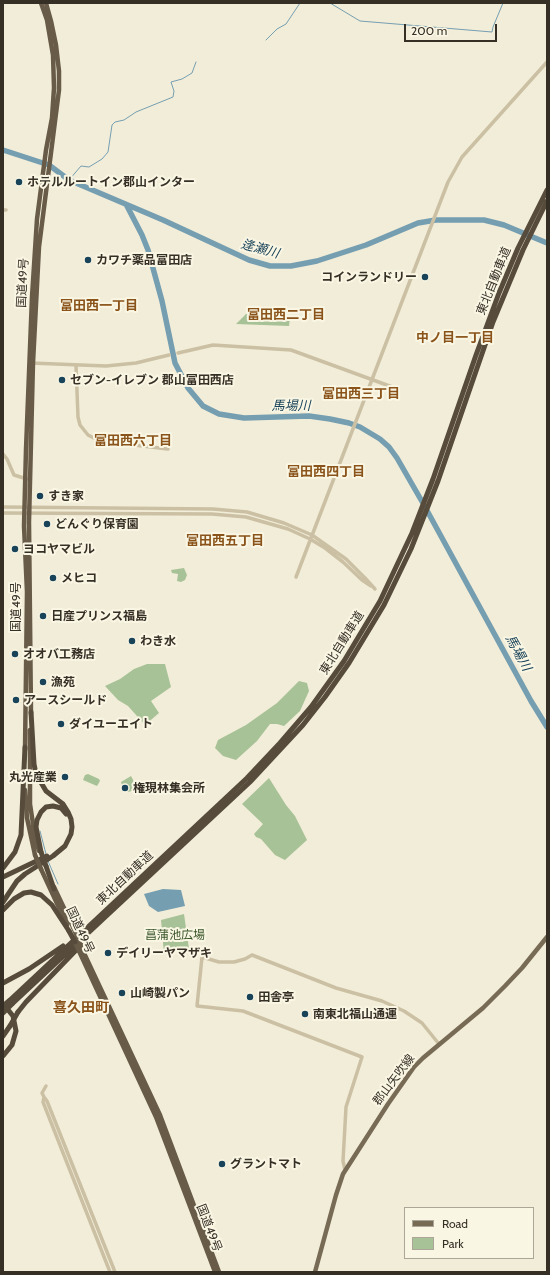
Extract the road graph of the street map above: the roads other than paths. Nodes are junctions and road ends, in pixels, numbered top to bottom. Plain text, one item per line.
1 (41, 3) edge
2 (46, 3) edge
3 (547, 62) edge
4 (48, 151) junction
5 (547, 190) edge
6 (547, 202) edge
7 (532, 226) junction
8 (520, 249) junction
9 (178, 353) dead end
10 (169, 356) dead end
11 (31, 363) junction
12 (76, 366) junction
13 (371, 379) junction
14 (395, 388) dead end
15 (168, 449) dead end
16 (3, 454) edge
17 (28, 479) junction
18 (28, 506) junction
19 (3, 507) edge
20 (27, 512) junction
21 (3, 513) edge
22 (311, 537) junction
23 (296, 577) dead end
24 (386, 594) junction
25 (382, 603) junction
26 (31, 712) junction
27 (26, 747) junction
28 (39, 853) junction
29 (44, 867) junction
30 (3, 868) edge
31 (3, 877) edge
32 (54, 888) joint
33 (3, 902) edge
34 (116, 908) junction
35 (3, 910) edge
36 (70, 930) junction
37 (80, 933) junction
38 (547, 937) edge
39 (75, 942) joint
40 (81, 951) junction
41 (3, 983) edge
42 (10, 1002) junction
43 (3, 1005) edge
44 (3, 1013) edge
45 (3, 1036) edge
46 (439, 1044) junction
47 (3, 1056) edge
48 (46, 1086) dead end
49 (44, 1097) junction
50 (345, 1170) junction
51 (110, 1272) edge
52 (115, 1272) edge
53 (215, 1272) edge
54 (219, 1272) edge
55 (315, 1272) edge

1 - 4 highway, 国道49号
2 - 4 highway, 国道49号
3 - 13 street
4 - 11 highway, 国道49号
4 - 11 highway, 国道49号
5 - 7 highway, 東北自動車道
6 - 7 highway, 東北自動車道
7 - 8 highway, 東北自動車道
8 - 24 highway, 東北自動車道
8 - 24 highway, 東北自動車道
9 - 13 street
10 - 12 street
11 - 12 street
11 - 17 highway, 国道49号
12 - 15 street
13 - 14 street
13 - 22 street
16 - 17 street
17 - 18 highway, 国道49号
18 - 19 street
18 - 20 highway, 国道49号
18 - 22 street
20 - 21 street
20 - 22 street
20 - 26 highway, 国道49号
20 - 27 highway, 国道49号
22 - 22 street
22 - 23 street
24 - 25 highway, 東北自動車道
25 - 34 highway, 東北自動車道
25 - 37 highway, 東北自動車道
26 - 28 highway, 国道49号
26 - 33 highway
27 - 28 highway, 国道49号
27 - 30 highway
28 - 29 highway, bridge
28 - 31 highway
29 - 32 highway
29 - 36 highway, 国道49号
32 - 36 highway, 国道49号
34 - 42 highway, 東北自動車道
34 - 45 highway, bridge
35 - 36 highway
36 - 39 highway, bridge
36 - 40 highway, 国道49号, bridge
37 - 41 highway
37 - 42 highway, 東北自動車道
38 - 46 main road, 郡山矢吹線
39 - 40 highway, 国道49号, bridge
40 - 53 highway, 国道49号
40 - 54 highway, 国道49号
42 - 43 highway, 東北自動車道, bridge
42 - 44 highway, 東北自動車道, bridge
43 - 47 highway
46 - 50 main road, 郡山矢吹線
46 - 50 street
48 - 49 street
49 - 51 street
49 - 52 street
50 - 55 main road, 郡山矢吹線

